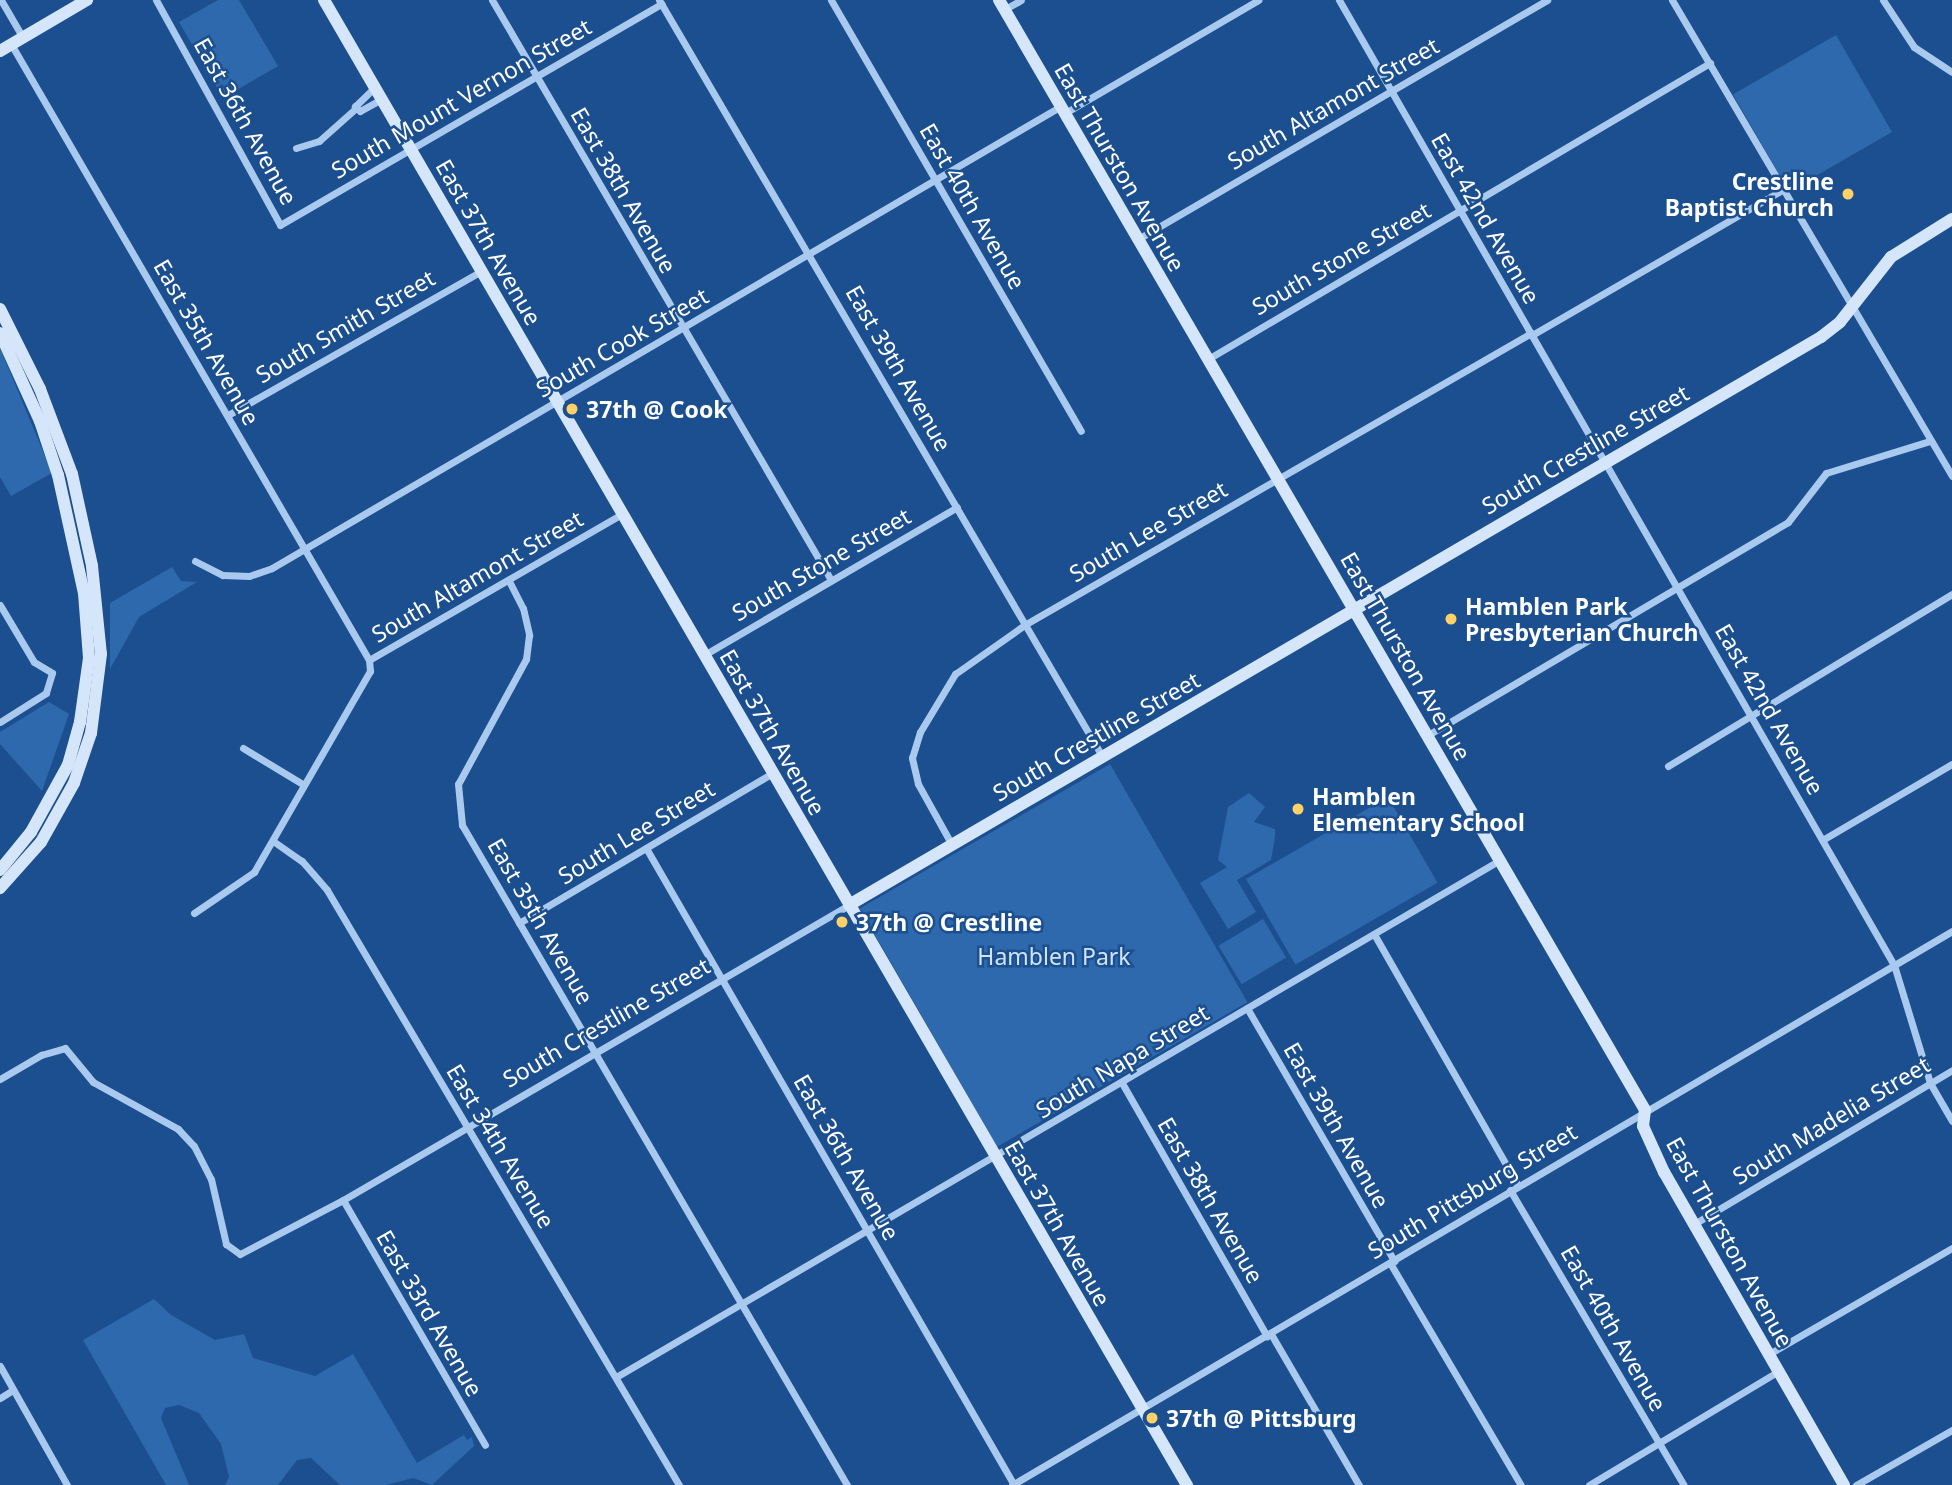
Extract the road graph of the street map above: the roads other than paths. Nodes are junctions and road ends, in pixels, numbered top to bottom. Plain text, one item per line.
1 (1, 0) edge
2 (87, 0) edge
3 (156, 0) edge
4 (324, 0) edge
5 (492, 0) edge
6 (831, 0) edge
7 (1021, 0) edge
8 (1258, 0) edge
9 (1339, 0) edge
10 (1547, 0) edge
11 (1672, 0) edge
12 (1883, 0) edge
13 (660, 2) edge
14 (1002, 5) edge
15 (11, 44) edge
16 (1710, 63) junction
17 (1952, 72) edge
18 (536, 76) junction
19 (375, 87) junction
20 (1391, 91) junction
21 (382, 99) junction
22 (356, 108) junction
23 (1063, 110) junction
24 (296, 148) dead end
25 (411, 149) junction
26 (936, 180) junction
27 (1784, 189) junction
28 (1460, 210) junction
29 (281, 225) joint
30 (1950, 225) edge
31 (1138, 239) junction
32 (810, 252) junction
33 (482, 271) junction
34 (1854, 306) junction
35 (0, 309) edge
36 (682, 329) junction
37 (0, 333) edge
38 (1532, 334) junction
39 (1208, 359) junction
40 (557, 402) junction
41 (228, 415) junction
42 (1081, 431) dead end
43 (1930, 441) junction
44 (1604, 462) junction
45 (1952, 476) edge
46 (1277, 478) junction
47 (957, 507) junction
48 (622, 514) junction
49 (303, 550) junction
50 (195, 561) dead end
51 (831, 580) junction
52 (509, 581) junction
53 (1676, 587) junction
54 (1952, 594) edge
55 (0, 605) edge
56 (1354, 609) junction
57 (1026, 624) junction
58 (704, 655) junction
59 (369, 660) junction
60 (1750, 713) junction
61 (0, 722) edge
62 (1428, 735) junction
63 (243, 748) dead end
64 (1102, 756) junction
65 (1952, 764) edge
66 (1668, 766) dead end
67 (772, 773) junction
68 (304, 785) junction
69 (1824, 839) junction
70 (273, 841) junction
71 (952, 845) junction
72 (646, 848) junction
73 (1501, 859) junction
74 (0, 870) edge
75 (0, 888) edge
76 (849, 905) junction
77 (194, 913) dead end
78 (519, 923) junction
79 (1952, 931) edge
80 (1374, 934) junction
81 (1894, 965) junction
82 (722, 979) junction
83 (1247, 1008) junction
84 (596, 1053) junction
85 (1952, 1070) edge
86 (0, 1079) edge
87 (1122, 1083) junction
88 (1930, 1083) junction
89 (1645, 1110) junction
90 (1952, 1121) edge
91 (467, 1127) junction
92 (995, 1158) junction
93 (1518, 1185) junction
94 (1510, 1190) junction
95 (343, 1200) junction
96 (1694, 1224) junction
97 (867, 1231) junction
98 (1952, 1248) edge
99 (1392, 1262) junction
100 (742, 1303) junction
101 (1269, 1335) junction
102 (1769, 1354) junction
103 (0, 1366) edge
104 (1779, 1371) junction
105 (616, 1377) junction
106 (13, 1390) junction
107 (0, 1398) edge
108 (1143, 1409) junction
109 (1951, 1431) edge
110 (1659, 1443) junction
111 (485, 1445) dead end
112 (67, 1485) edge
113 (679, 1485) edge
114 (847, 1485) edge
115 (1013, 1485) edge
116 (1187, 1485) edge
117 (1359, 1485) edge
118 (1521, 1485) edge
119 (1589, 1485) edge
120 (1684, 1485) edge
121 (1844, 1485) edge
122 (1856, 1485) edge

1 - 15 street, East 35th Avenue
2 - 15 street
3 - 29 street, East 36th Avenue
4 - 19 street, East 37th Avenue
5 - 18 street, East 38th Avenue
6 - 26 street, East 40th Avenue
7 - 14 street
8 - 23 street, South Cook Street
9 - 20 street, East 42nd Avenue
10 - 20 street, South Altamont Street
11 - 16 street
12 - 17 street
13 - 18 street, South Mount Vernon Street
13 - 32 street, East 39th Avenue
14 - 23 street, East Thurston Avenue
15 - 41 street, East 35th Avenue
16 - 27 street
16 - 28 street, South Stone Street
18 - 25 street, South Mount Vernon Street
18 - 36 street, East 38th Avenue
19 - 21 street, East 37th Avenue
19 - 22 street
20 - 28 street, East 42nd Avenue
20 - 31 street, South Altamont Street
21 - 22 street
21 - 25 street, East 37th Avenue
22 - 24 street
23 - 26 street, South Cook Street
23 - 31 street, East Thurston Avenue
25 - 29 street, South Mount Vernon Street
25 - 33 street, East 37th Avenue
26 - 32 street, South Cook Street
26 - 42 street, East 40th Avenue
27 - 34 street
27 - 38 street, South Lee Street
28 - 38 street, East 42nd Avenue
28 - 39 street, South Stone Street
30 - 34 street, South Crestline Street
31 - 39 street, East Thurston Avenue
32 - 36 street, South Cook Street
32 - 47 street, East 39th Avenue
33 - 40 street, East 37th Avenue
33 - 41 street, South Smith Street
34 - 43 street
34 - 44 street, South Crestline Street
35 - 75 street
36 - 40 street, South Cook Street
36 - 51 street, East 38th Avenue
37 - 74 street
38 - 44 street, East 42nd Avenue
38 - 46 street, South Lee Street
39 - 46 street, East Thurston Avenue
40 - 48 street, East 37th Avenue
40 - 49 street, South Cook Street
41 - 49 street, East 35th Avenue
43 - 45 street
43 - 53 street
44 - 53 street, East 42nd Avenue
44 - 56 street, South Crestline Street
46 - 56 street, East Thurston Avenue
46 - 57 street, South Lee Street
47 - 51 street, South Stone Street
47 - 57 street, East 39th Avenue
48 - 52 street, South Altamont Street
48 - 58 street, East 37th Avenue
49 - 50 street, South Cook Street
49 - 59 street, East 35th Avenue
51 - 58 street, South Stone Street
52 - 59 street, South Altamont Street
52 - 78 street, East 35th Avenue
53 - 60 street, East 42nd Avenue
53 - 62 street
54 - 60 street
55 - 61 street
56 - 62 street, East Thurston Avenue
56 - 64 street, South Crestline Street
57 - 64 street, East 39th Avenue
57 - 71 street, South Lee Street
58 - 67 street, East 37th Avenue
59 - 68 street, South Altamont Street
60 - 66 street
60 - 69 street, East 42nd Avenue
62 - 73 street, East Thurston Avenue
63 - 68 street
64 - 71 street, South Crestline Street
65 - 69 street
67 - 72 street, South Lee Street
67 - 76 street, East 37th Avenue
68 - 70 street, South Altamont Street
69 - 81 street, East 42nd Avenue
70 - 77 street, South Altamont Street
70 - 91 street, East 34th Avenue
71 - 76 street, South Crestline Street
72 - 78 street, South Lee Street
72 - 82 street, East 36th Avenue
73 - 80 street, South Napa Street
73 - 89 street, East Thurston Avenue
76 - 82 street, South Crestline Street
76 - 92 street, East 37th Avenue
78 - 84 street, East 35th Avenue
79 - 81 street, South Pittsburg Street
80 - 83 street, South Napa Street
80 - 93 street
81 - 88 street, East 42nd Avenue
81 - 89 street, South Pittsburg Street
82 - 84 street, South Crestline Street
82 - 97 street, East 36th Avenue
83 - 87 street, South Napa Street
83 - 99 street, East 39th Avenue
84 - 91 street, South Crestline Street
84 - 100 street, East 35th Avenue
85 - 88 street, South Madelia Street
86 - 95 street, South Crestline Street
87 - 92 street, South Napa Street
87 - 101 street, East 38th Avenue
88 - 90 street, East 42nd Avenue
88 - 96 street, South Madelia Street
89 - 93 street, South Pittsburg Street
89 - 96 street, East Thurston Avenue
91 - 95 street, South Crestline Street
91 - 105 street, East 34th Avenue
92 - 97 street, South Napa Street
92 - 108 street, East 37th Avenue
93 - 94 street, South Pittsburg Street
94 - 99 street, South Pittsburg Street
94 - 110 street, East 40th Avenue
95 - 111 street, East 33rd Avenue
96 - 102 street, East Thurston Avenue
97 - 100 street, South Napa Street
97 - 115 street, East 36th Avenue
98 - 102 street
99 - 101 street, South Pittsburg Street
99 - 118 street, East 39th Avenue
100 - 105 street, South Napa Street
100 - 114 street, East 35th Avenue
101 - 108 street, South Pittsburg Street
101 - 117 street, East 38th Avenue
102 - 104 street, East Thurston Avenue
103 - 106 street
104 - 110 street
104 - 121 street, East Thurston Avenue
105 - 113 street, East 34th Avenue
106 - 107 street
106 - 112 street
108 - 115 street, South Pittsburg Street
108 - 116 street, East 37th Avenue
109 - 122 street
110 - 119 street
110 - 120 street, East 40th Avenue

